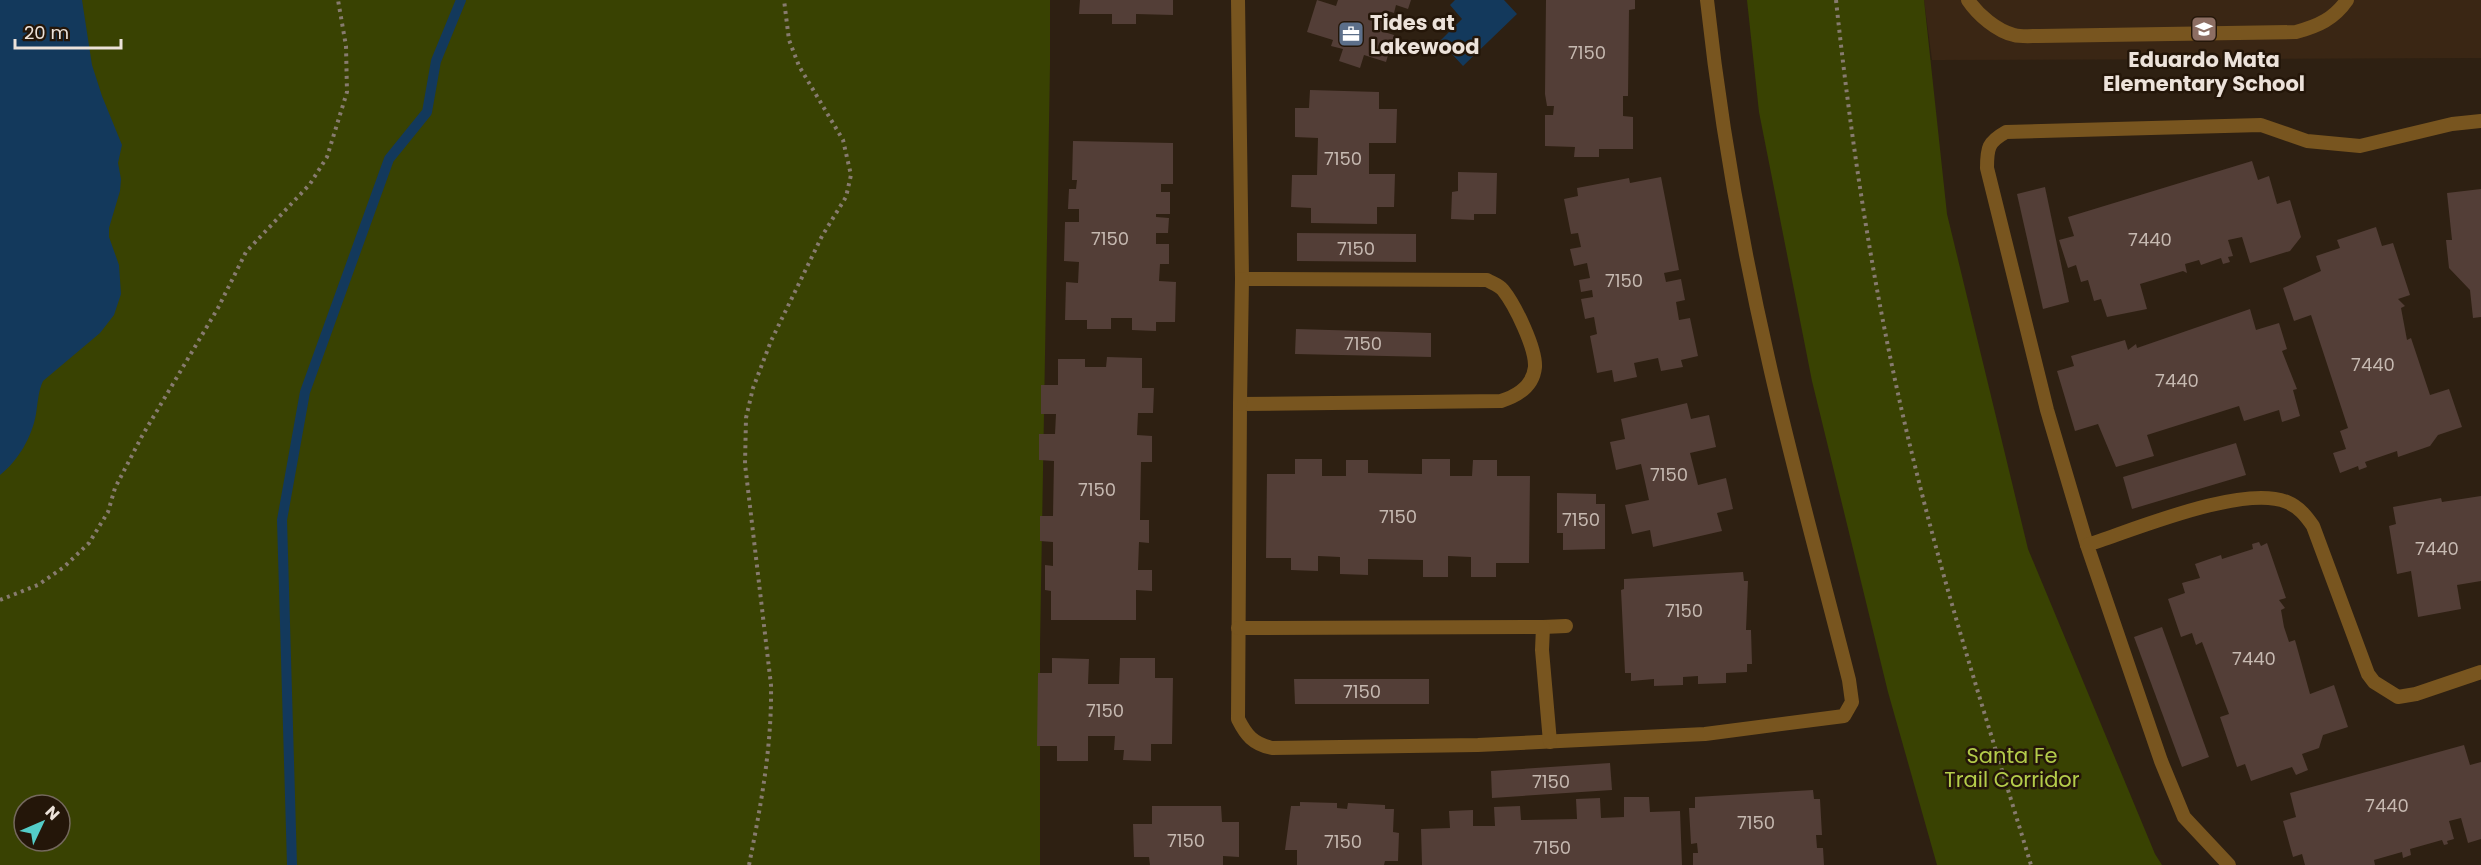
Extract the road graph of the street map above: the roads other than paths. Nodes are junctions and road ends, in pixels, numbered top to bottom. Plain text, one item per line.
1 (1238, 0) edge
2 (1707, 0) edge
3 (1968, 0) edge
4 (2347, 0) edge
5 (2481, 121) edge
6 (1242, 279) junction
7 (1240, 404) junction
8 (2087, 545) junction
9 (1566, 626) dead end
10 (1543, 627) junction
11 (1238, 628) junction
12 (2481, 672) edge
13 (1550, 742) junction
14 (2229, 865) edge

1 - 6 lane
2 - 13 lane
3 - 4 lane
5 - 8 lane
6 - 7 lane
6 - 7 lane
7 - 11 lane
8 - 12 lane
8 - 14 lane
9 - 10 lane
10 - 11 lane
10 - 13 lane
11 - 13 lane

